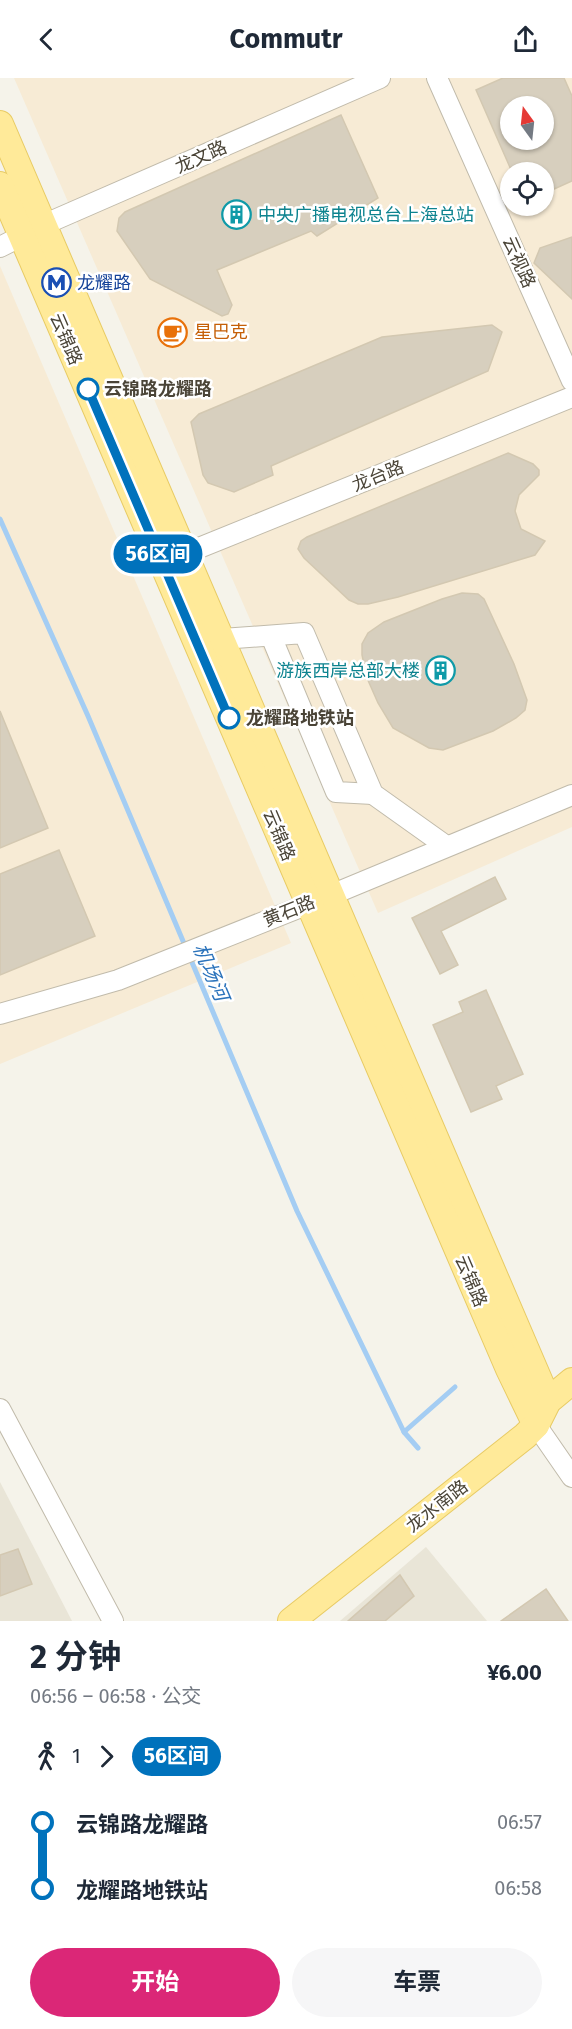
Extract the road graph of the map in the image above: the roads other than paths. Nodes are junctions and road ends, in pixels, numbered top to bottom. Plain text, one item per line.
1 (380, 78) edge
2 (437, 78) edge
3 (0, 124) edge
4 (0, 185) edge
5 (22, 236) edge
6 (572, 381) edge
7 (572, 397) edge
8 (184, 554) junction
9 (271, 636) junction
10 (222, 639) junction
11 (373, 794) junction
12 (572, 795) edge
13 (446, 846) junction
14 (320, 899) junction
15 (0, 1014) edge
16 (572, 1381) edge
17 (548, 1401) junction
18 (0, 1409) edge
19 (536, 1425) junction
20 (572, 1477) edge
21 (113, 1621) edge
22 (291, 1621) edge

1 - 5 street, 龙文路
2 - 6 street, 云视路
3 - 5 main road, 云锦路
4 - 5 main road, 云锦路
5 - 8 main road, 云锦路
5 - 14 main road, 云锦路
7 - 8 street, 龙台路
8 - 10 main road, 云锦路
9 - 10 street
9 - 11 street
9 - 11 street
10 - 14 main road, 云锦路
11 - 13 street
12 - 13 street, 黄石路
13 - 14 street, 黄石路
14 - 15 street, 黄石路
14 - 17 main road, 云锦路
14 - 19 main road, 云锦路
16 - 17 main road, 龙水南路
17 - 19 main road, 龙水南路
18 - 21 street
19 - 20 street, 云锦路
19 - 22 main road, 龙水南路

